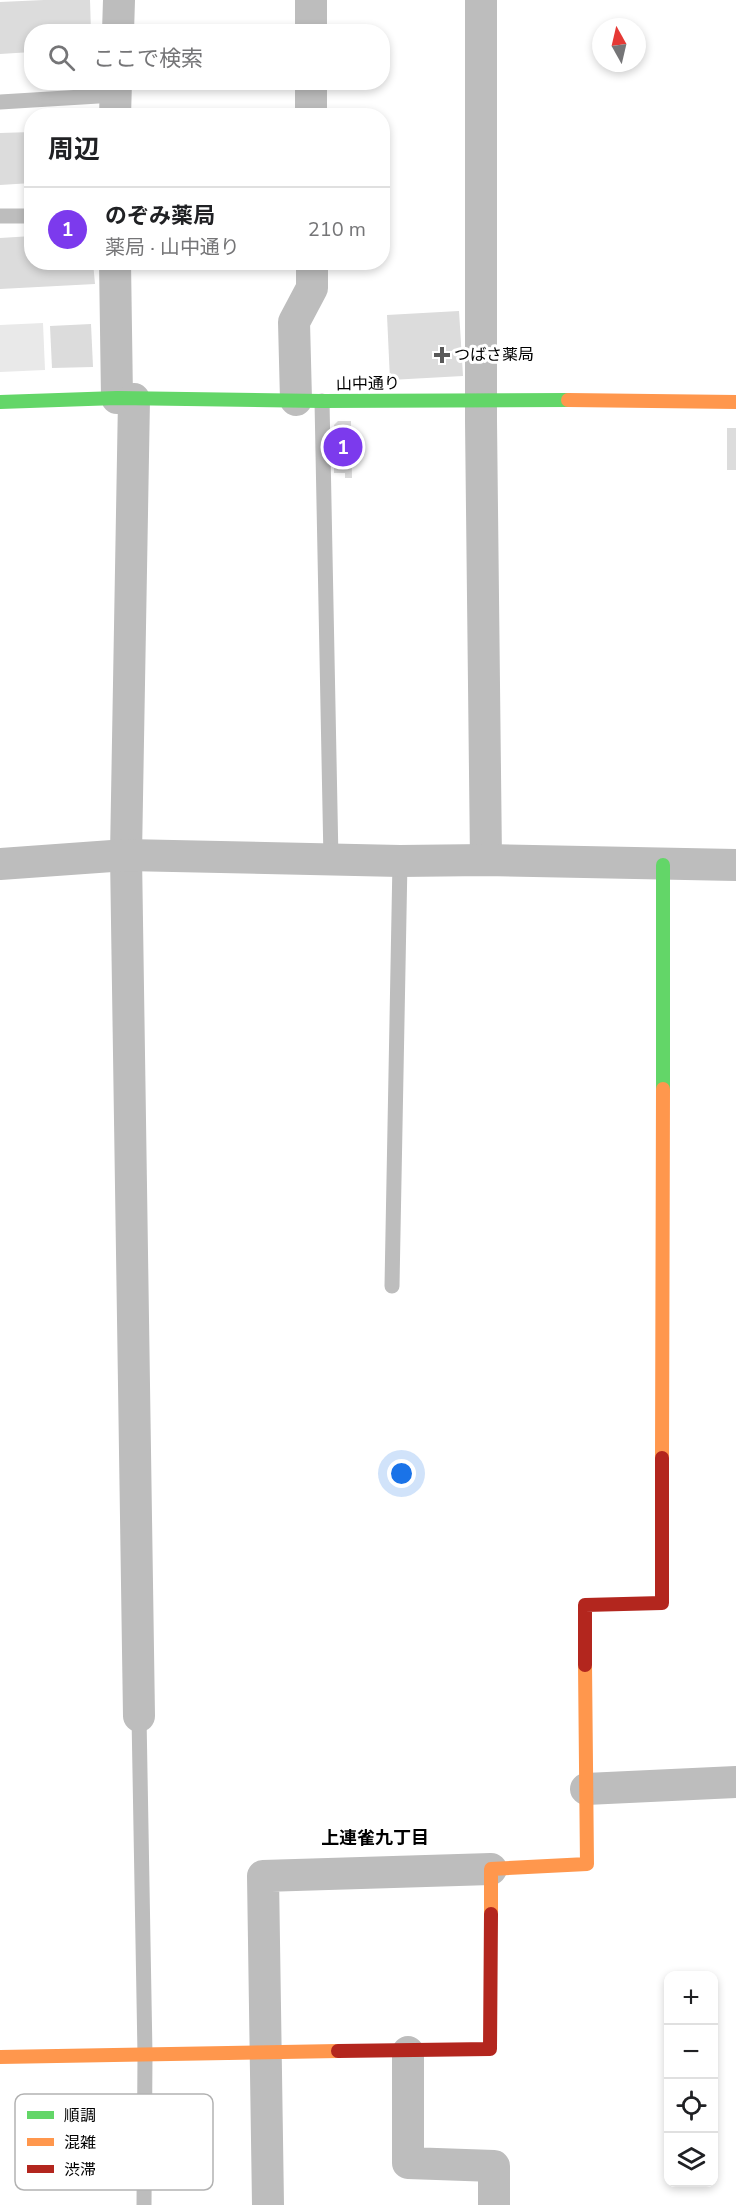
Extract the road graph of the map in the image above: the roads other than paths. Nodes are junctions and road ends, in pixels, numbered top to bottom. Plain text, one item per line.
1 (119, 0) edge
2 (311, 0) edge
3 (481, 0) edge
4 (118, 24) edge
5 (311, 24) edge
6 (311, 90) edge
7 (115, 98) edge
8 (0, 102) edge
9 (311, 108) edge
10 (0, 216) edge
11 (24, 216) edge
12 (116, 270) edge
13 (312, 270) edge
14 (126, 399) junction
15 (481, 399) junction
16 (309, 400) junction
17 (0, 402) edge
18 (736, 402) edge
19 (126, 855) junction
20 (331, 860) junction
21 (486, 860) junction
22 (400, 861) junction
23 (0, 864) edge
24 (663, 865) junction
25 (736, 866) edge
26 (392, 1286) dead end
27 (140, 1716) joint
28 (736, 1782) edge
29 (586, 1790) junction
30 (491, 1869) junction
31 (408, 2052) junction
32 (266, 2054) junction
33 (145, 2055) junction
34 (0, 2057) edge
35 (145, 2094) edge
36 (144, 2190) edge
37 (144, 2205) edge
38 (268, 2205) edge
39 (494, 2205) edge

1 - 4 street
2 - 5 street
3 - 15 street
6 - 9 street
7 - 8 lane
10 - 11 lane
12 - 14 street
13 - 16 street
14 - 16 street, 山中通り
14 - 17 street, 山中通り
14 - 19 street
15 - 16 street, 山中通り
15 - 18 street, 山中通り
15 - 21 street
16 - 20 lane
19 - 20 street
19 - 23 street
19 - 27 street
20 - 22 street
21 - 22 street
21 - 24 street
22 - 26 lane
24 - 25 street
24 - 29 street
27 - 33 lane
28 - 29 street
29 - 30 street
30 - 31 street
30 - 32 street
31 - 32 street
31 - 39 street
32 - 33 street
32 - 38 street
33 - 34 street
33 - 35 lane
36 - 37 lane

